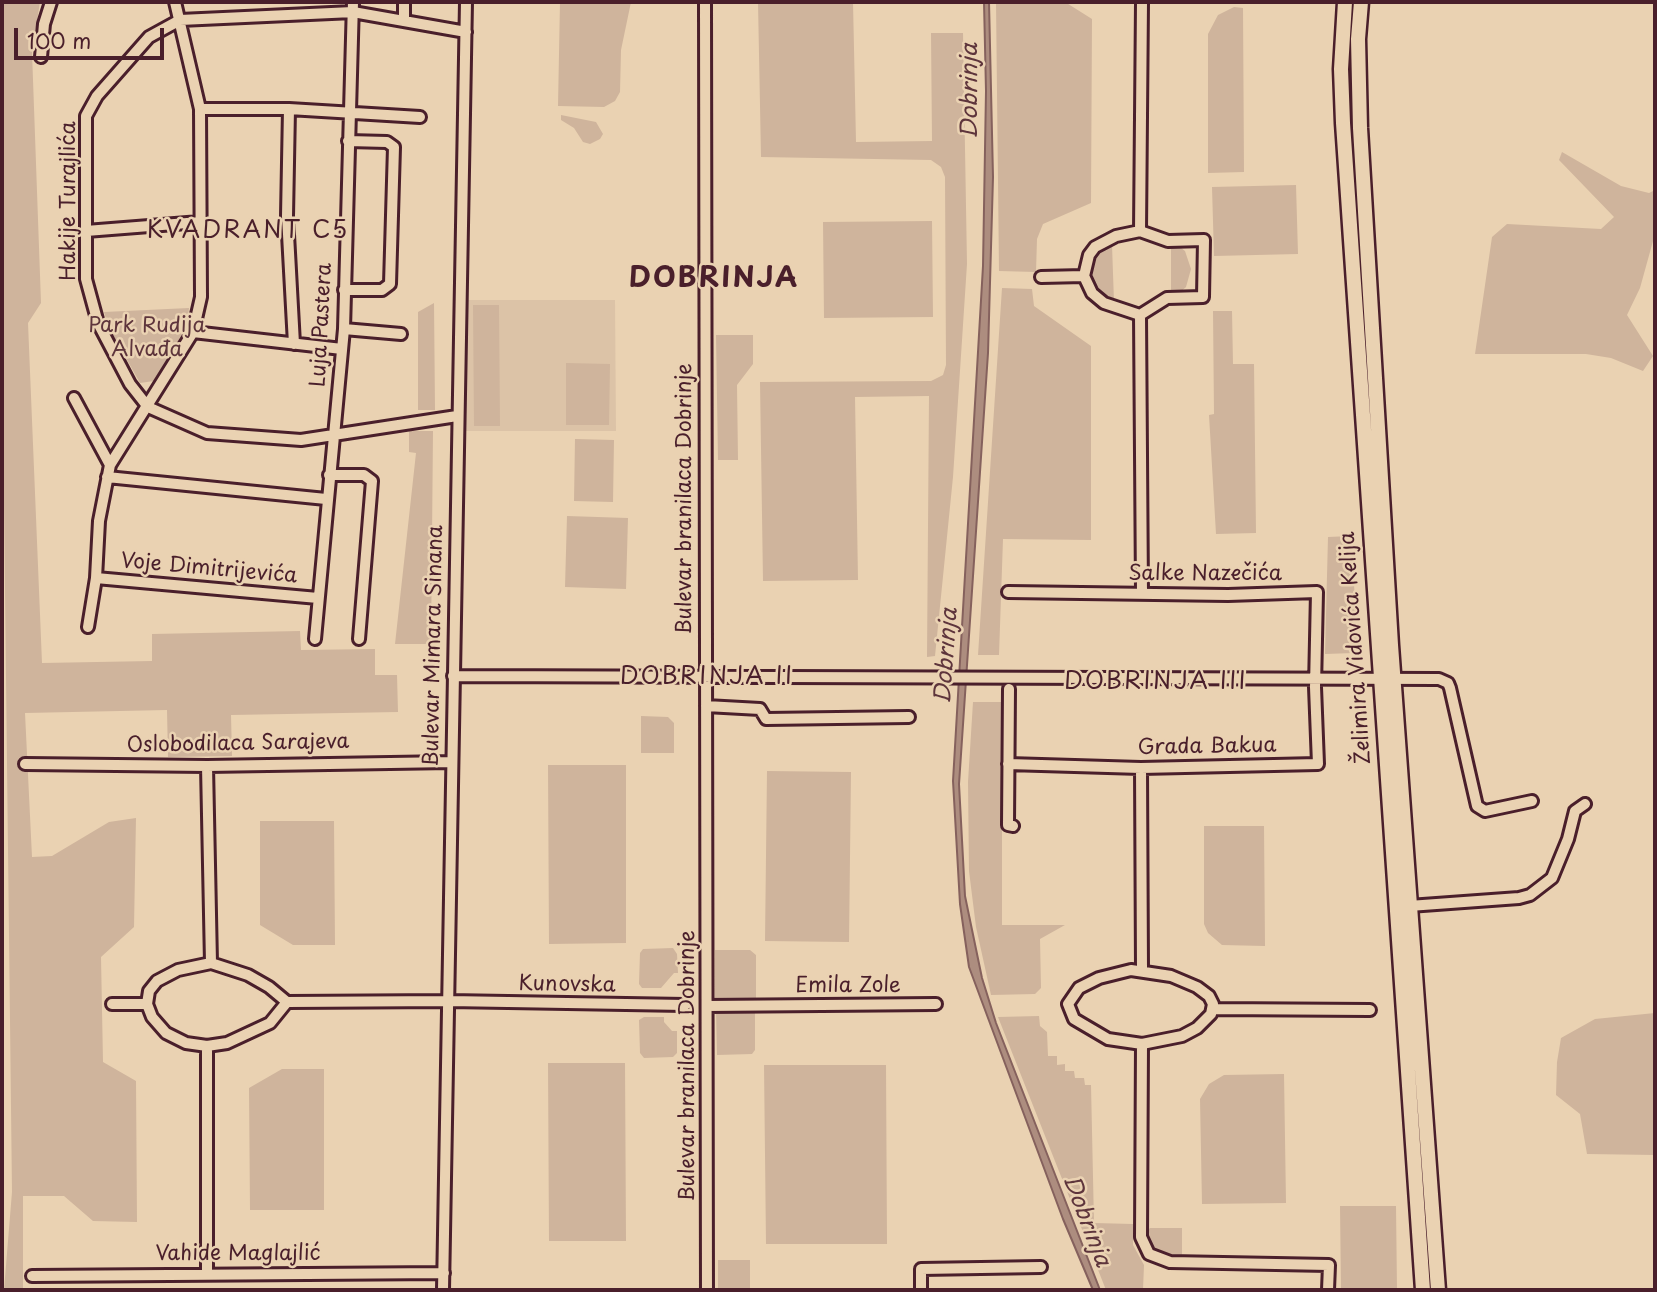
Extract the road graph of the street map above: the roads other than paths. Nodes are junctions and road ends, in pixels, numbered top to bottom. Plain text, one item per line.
1 (51, 2) edge
2 (175, 2) edge
3 (404, 2) edge
4 (466, 2) edge
5 (705, 2) edge
6 (1142, 2) edge
7 (1345, 2) edge
8 (1361, 2) edge
9 (353, 7) edge
10 (180, 20) junction
11 (404, 21) junction
12 (466, 32) junction
13 (40, 57) dead end
14 (200, 109) junction
15 (289, 109) junction
16 (349, 111) junction
17 (420, 117) dead end
18 (348, 141) junction
19 (200, 222) junction
20 (86, 231) junction
21 (1140, 231) junction
22 (1084, 276) junction
23 (1041, 277) dead end
24 (344, 290) junction
25 (1140, 315) junction
26 (344, 329) junction
27 (193, 332) junction
28 (401, 334) dead end
29 (294, 344) junction
30 (342, 349) junction
31 (74, 398) dead end
32 (148, 407) junction
33 (457, 416) junction
34 (332, 434) junction
35 (110, 465) junction
36 (329, 475) junction
37 (107, 477) junction
38 (326, 499) junction
39 (96, 578) junction
40 (1008, 593) dead end
41 (1142, 593) junction
42 (318, 598) junction
43 (88, 627) dead end
44 (315, 639) dead end
45 (359, 639) dead end
46 (453, 676) junction
47 (1316, 676) junction
48 (1386, 677) junction
49 (706, 678) junction
50 (1009, 689) dead end
51 (706, 706) junction
52 (909, 717) dead end
53 (451, 762) junction
54 (25, 764) dead end
55 (1008, 764) junction
56 (207, 766) junction
57 (1141, 768) junction
58 (1532, 801) dead end
59 (1585, 804) dead end
60 (1013, 826) dead end
61 (1409, 906) junction
62 (211, 964) junction
63 (1142, 970) junction
64 (449, 1001) junction
65 (287, 1003) junction
66 (112, 1004) dead end
67 (148, 1004) junction
68 (936, 1004) dead end
69 (685, 1005) dead end
70 (707, 1006) junction
71 (1213, 1009) junction
72 (1370, 1010) dead end
73 (1142, 1044) junction
74 (207, 1046) junction
75 (1041, 1266) dead end
76 (207, 1273) junction
77 (444, 1273) junction
78 (32, 1276) dead end
79 (443, 1290) edge
80 (707, 1290) edge
81 (921, 1290) edge
82 (1328, 1290) edge
83 (1423, 1290) edge
84 (1438, 1290) edge

1 - 13 street
2 - 10 street
3 - 11 street
4 - 12 street, Bulevar Mimara Sinana
5 - 49 street, Bulevar branilaca Dobrinje
6 - 21 street
7 - 48 main road, Želimira Vidovića Kelija
8 - 48 main road, Želimira Vidovića Kelija
9 - 10 street
9 - 11 street
9 - 16 street, Luja Pastera
10 - 14 street
10 - 20 street, Hakije Turajlića
11 - 12 street
12 - 33 street, Bulevar Mimara Sinana
14 - 15 street
14 - 19 street
15 - 16 street
15 - 29 street
16 - 17 street
16 - 18 street, Luja Pastera
18 - 24 street, Luja Pastera
18 - 24 street
19 - 20 street
19 - 27 street
20 - 32 street, Hakije Turajlića
21 - 22 street
21 - 25 street
22 - 23 street
22 - 25 street
24 - 26 street, Luja Pastera
25 - 41 street
26 - 28 street
26 - 30 street, Luja Pastera
27 - 29 street
27 - 32 street
29 - 30 street
30 - 34 street, Luja Pastera
31 - 35 street
32 - 34 street
32 - 35 street
33 - 34 street
33 - 46 street, Bulevar Mimara Sinana
34 - 36 street, Luja Pastera
35 - 37 street
36 - 38 street, Luja Pastera
36 - 45 street
37 - 38 street
37 - 39 street
38 - 42 street, Luja Pastera
39 - 42 street, Voje Dimitrijevića
39 - 43 street
40 - 41 street, Salke Nazečića
41 - 47 street, Salke Nazečića
42 - 44 street, Luja Pastera
46 - 49 street
46 - 53 street, Bulevar Mimara Sinana
47 - 48 street
47 - 49 street
47 - 57 street, Grada Bakua
48 - 58 street
48 - 61 main road, Želimira Vidovića Kelija
48 - 83 main road, Želimira Vidovića Kelija
49 - 51 street, Bulevar branilaca Dobrinje
50 - 55 street
51 - 52 street
51 - 70 street, Bulevar branilaca Dobrinje
53 - 56 street, Oslobodilaca Sarajeva
53 - 64 street, Bulevar Mimara Sinana
54 - 56 street, Oslobodilaca Sarajeva
55 - 57 street, Grada Bakua
55 - 60 street
56 - 62 street
57 - 63 street
59 - 61 street
61 - 84 main road, Želimira Vidovića Kelija
62 - 65 street
62 - 67 street
63 - 71 street
63 - 73 street
64 - 65 street, Kunovska
64 - 69 street, Kunovska
64 - 77 street, Bulevar Mimara Sinana
65 - 74 street
66 - 67 street
67 - 74 street
68 - 70 street, Emila Zole
70 - 80 street, Bulevar branilaca Dobrinje
71 - 72 street
71 - 73 street
73 - 82 street
74 - 76 street
75 - 81 street
76 - 77 street, Vahide Maglajlić
76 - 78 street, Vahide Maglajlić
77 - 79 street, Bulevar Mimara Sinana

